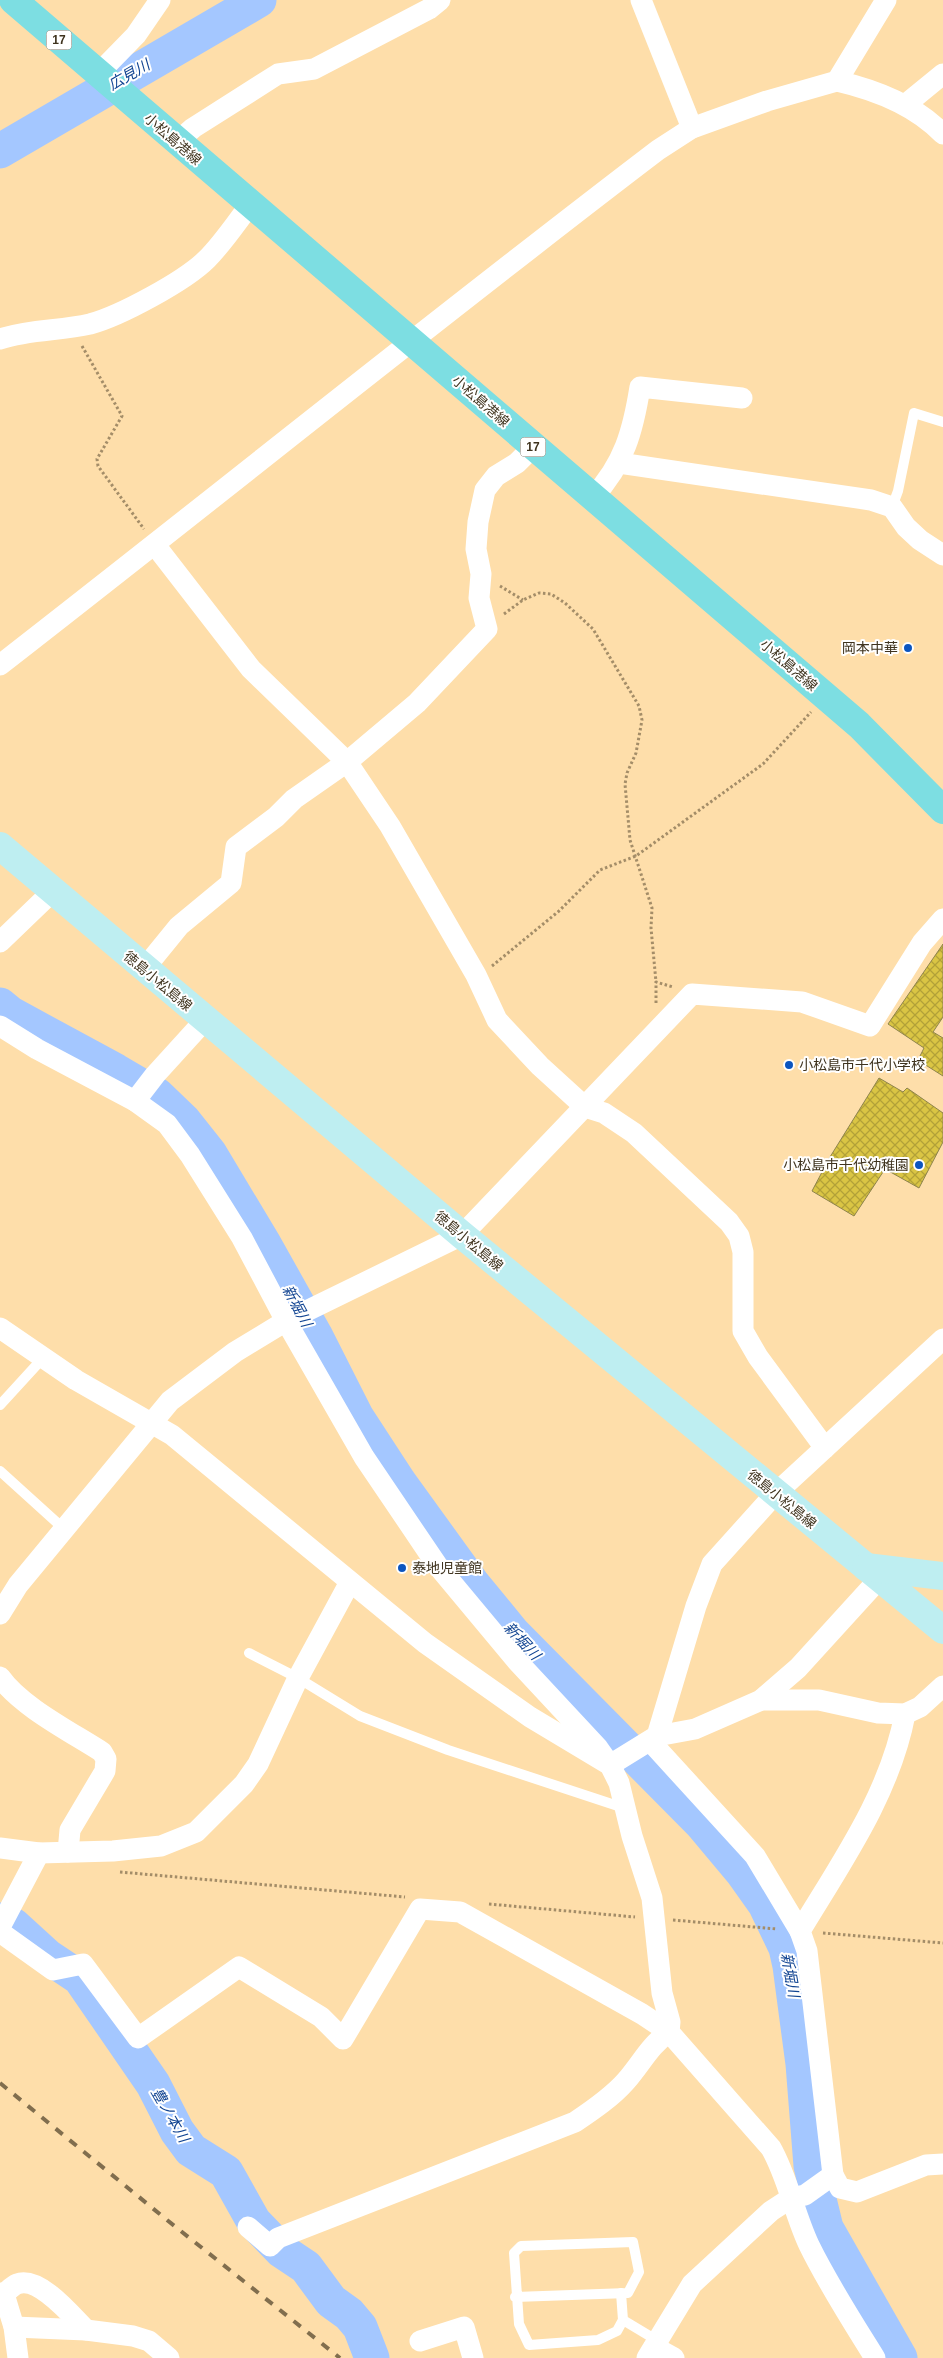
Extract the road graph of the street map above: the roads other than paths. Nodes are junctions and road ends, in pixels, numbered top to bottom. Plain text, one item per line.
1 (13, 0) edge
2 (160, 0) edge
3 (440, 0) edge
4 (641, 0) edge
5 (886, 0) edge
6 (943, 74) edge
7 (107, 81) junction
8 (837, 81) junction
9 (905, 105) junction
10 (692, 128) junction
11 (943, 134) edge
12 (177, 142) junction
13 (250, 205) junction
14 (0, 339) edge
15 (412, 340) junction
16 (742, 398) dead end
17 (943, 422) edge
18 (533, 447) junction
19 (619, 463) junction
20 (593, 498) junction
21 (892, 507) junction
22 (155, 545) junction
23 (943, 555) edge
24 (0, 665) edge
25 (347, 762) junction
26 (943, 810) edge
27 (0, 846) edge
28 (53, 891) junction
29 (943, 919) edge
30 (0, 942) edge
31 (144, 969) junction
32 (205, 1020) junction
33 (0, 1026) edge
34 (137, 1098) junction
35 (585, 1107) junction
36 (462, 1235) junction
37 (289, 1320) junction
38 (0, 1328) edge
39 (943, 1339) edge
40 (43, 1358) junction
41 (0, 1405) edge
42 (151, 1422) junction
43 (826, 1448) junction
44 (0, 1471) edge
45 (775, 1494) junction
46 (64, 1529) junction
47 (873, 1572) junction
48 (943, 1576) edge
49 (350, 1582) junction
50 (0, 1614) edge
51 (943, 1630) edge
52 (249, 1653) dead end
53 (0, 1677) edge
54 (298, 1678) junction
55 (943, 1686) edge
56 (761, 1700) junction
57 (905, 1714) junction
58 (651, 1741) junction
59 (615, 1763) junction
60 (624, 1808) junction
61 (0, 1848) edge
62 (68, 1852) junction
63 (39, 1853) junction
64 (2, 1925) edge
65 (800, 1931) junction
66 (669, 2032) junction
67 (943, 2164) edge
68 (831, 2177) junction
69 (798, 2197) junction
70 (248, 2227) dead end
71 (621, 2293) junction
72 (2, 2294) edge
73 (516, 2297) junction
74 (623, 2320) junction
75 (14, 2327) junction
76 (86, 2330) junction
77 (420, 2341) dead end
78 (653, 2349) edge
79 (18, 2358) edge
80 (169, 2358) edge
81 (473, 2358) edge
82 (674, 2358) edge
83 (875, 2358) edge

1 - 7 main road, 小松島港線 / 17
2 - 7 street
3 - 12 street
4 - 10 street
5 - 8 street
6 - 9 street
7 - 12 main road, 小松島港線 / 17
8 - 9 street
8 - 10 street
9 - 11 street
10 - 15 street
12 - 13 main road, 小松島港線 / 17
13 - 14 street
13 - 15 main road, 小松島港線 / 17
15 - 18 main road, 小松島港線 / 17
15 - 22 street
16 - 19 street
17 - 21 lane
18 - 20 main road, 小松島港線 / 17
18 - 25 street
19 - 20 street
19 - 21 street
20 - 26 main road, 小松島港線 / 17
21 - 23 street
22 - 24 street
22 - 25 street
25 - 31 street
25 - 35 street
27 - 28 main road, 徳島小松島線
28 - 30 street
28 - 31 main road, 徳島小松島線
29 - 35 street
31 - 32 main road, 徳島小松島線
32 - 34 street
32 - 36 main road, 徳島小松島線
33 - 34 street
34 - 37 street
35 - 36 street
35 - 43 street
36 - 37 street
36 - 45 main road, 徳島小松島線
37 - 42 street
37 - 59 street
38 - 40 street
39 - 43 street
40 - 41 lane
40 - 42 street
42 - 46 street
42 - 49 street
43 - 45 street
44 - 46 lane
45 - 47 main road, 徳島小松島線
45 - 58 street
46 - 50 street
47 - 48 main road
47 - 51 main road, 徳島小松島線
47 - 56 street
49 - 54 street
49 - 59 street
52 - 54 lane
53 - 62 street
54 - 60 lane
54 - 62 street
55 - 57 street
56 - 57 street
56 - 58 street
57 - 65 street
58 - 59 street
58 - 65 street
59 - 60 street
60 - 66 street
61 - 63 street
62 - 63 street
63 - 64 street
64 - 66 street
65 - 68 street
66 - 69 street
66 - 70 street
67 - 68 street
68 - 69 street
69 - 78 street
69 - 83 street
71 - 73 lane
71 - 73 lane
71 - 74 lane
72 - 75 street
72 - 76 street
73 - 74 lane
74 - 78 lane
75 - 76 street
75 - 79 street
76 - 80 street
77 - 81 street
78 - 82 street

